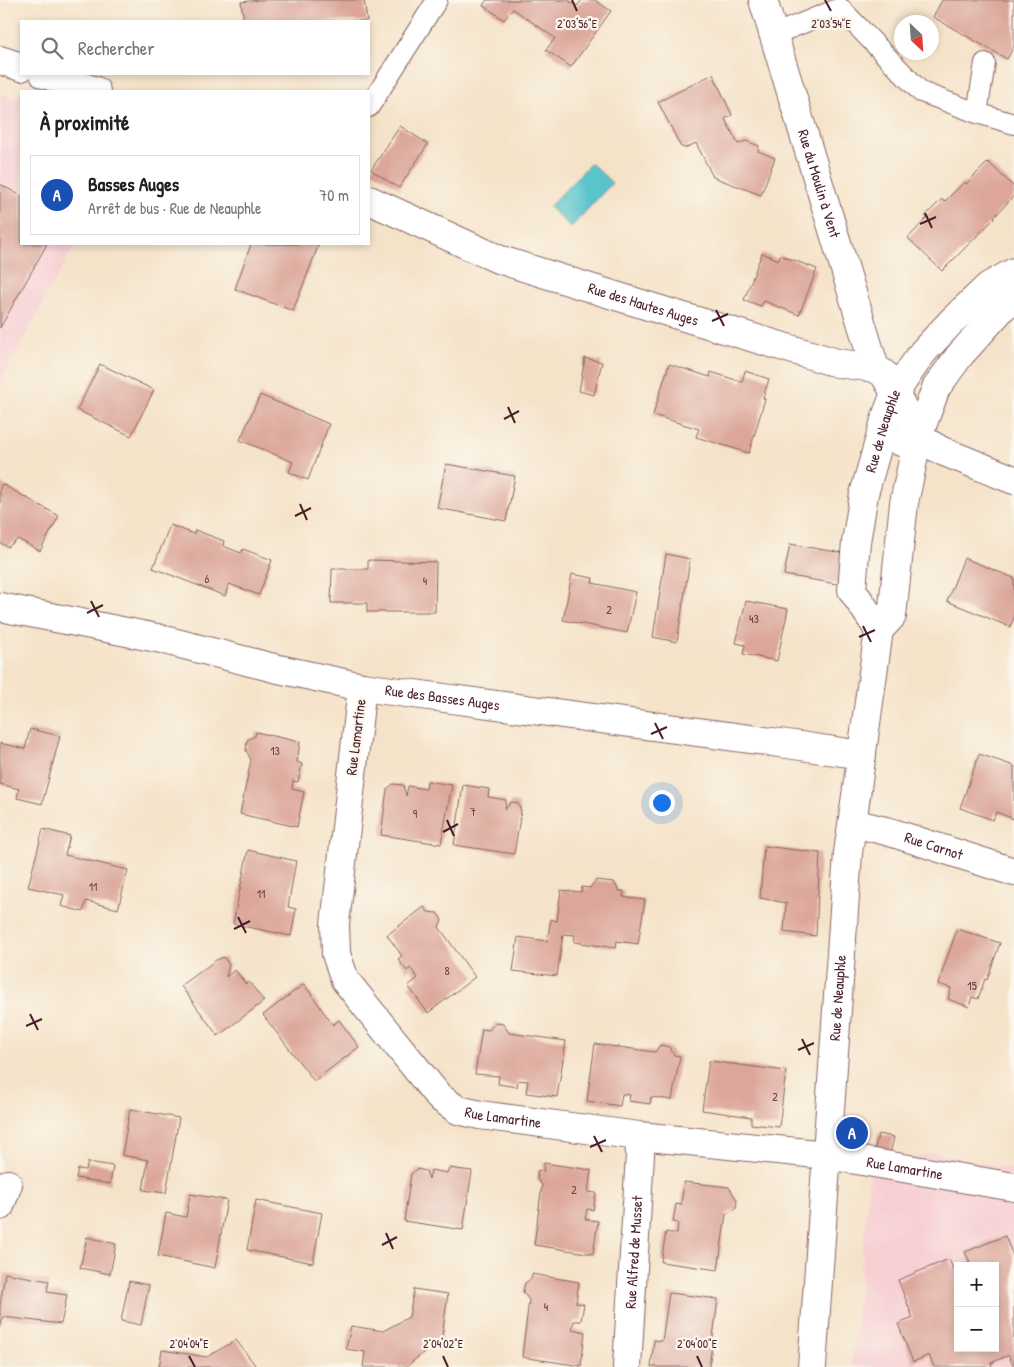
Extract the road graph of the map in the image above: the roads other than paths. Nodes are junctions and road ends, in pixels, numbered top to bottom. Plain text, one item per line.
1 (437, 0) edge
2 (763, 0) edge
3 (773, 35) junction
4 (0, 60) edge
5 (985, 63) dead end
6 (20, 67) edge
7 (47, 75) edge
8 (93, 90) edge
9 (370, 105) edge
10 (977, 113) junction
11 (1014, 124) edge
12 (370, 200) edge
13 (1014, 272) edge
14 (1014, 300) edge
15 (875, 368) junction
16 (895, 393) junction
17 (918, 437) junction
18 (877, 449) junction
19 (1014, 480) edge
20 (0, 607) edge
21 (879, 630) junction
22 (362, 687) junction
23 (862, 755) junction
24 (852, 823) junction
25 (1014, 872) edge
26 (639, 1136) junction
27 (827, 1155) junction
28 (1014, 1187) edge
29 (627, 1367) edge
30 (812, 1367) edge

1 - 9 lane
2 - 3 street, Rue du Moulin à Vent
3 - 10 lane
3 - 15 street, Rue du Moulin à Vent
4 - 6 street
5 - 10 lane
7 - 8 street
10 - 11 lane
12 - 15 street, Rue des Hautes Auges
13 - 16 street, Rue de Neauphle
14 - 17 street, Rue de Neauphle
15 - 16 street
16 - 17 street
16 - 18 street, Rue de Neauphle
17 - 18 street
17 - 19 street
17 - 21 street, Rue de Neauphle
18 - 21 street, Rue de Neauphle
20 - 22 street, Rue des Basses Auges
21 - 23 street, Rue de Neauphle
22 - 23 street, Rue des Basses Auges
22 - 26 street, Rue Lamartine
23 - 24 street, Rue de Neauphle
24 - 25 street, Rue Carnot
24 - 27 street, Rue de Neauphle
26 - 27 street, Rue Lamartine
26 - 29 street, Rue Alfred de Musset
27 - 28 street, Rue Lamartine
27 - 30 street, Rue de Neauphle

